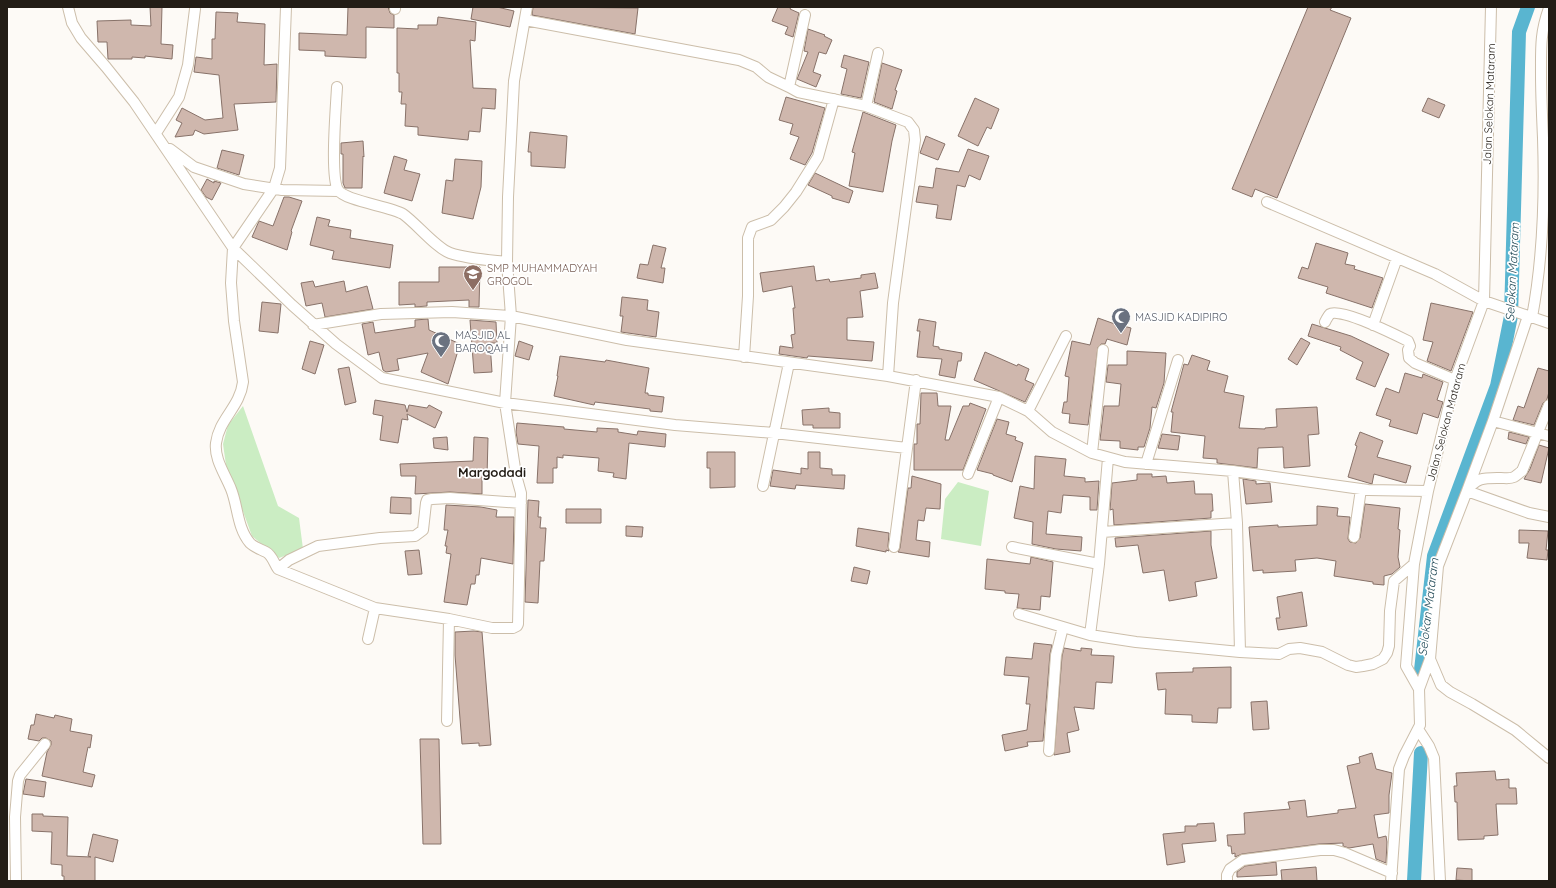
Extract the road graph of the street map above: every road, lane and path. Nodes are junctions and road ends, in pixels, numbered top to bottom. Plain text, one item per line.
1 (68, 7) edge
2 (286, 7) edge
3 (527, 7) edge
4 (1491, 7) edge
5 (1549, 8) edge
6 (195, 9) dead end
7 (805, 14) dead end
8 (525, 20) junction
9 (878, 53) dead end
10 (337, 87) dead end
11 (789, 87) junction
12 (834, 99) junction
13 (866, 106) junction
14 (156, 133) junction
15 (163, 144) junction
16 (274, 188) junction
17 (338, 191) junction
18 (1267, 202) dead end
19 (233, 248) junction
20 (1397, 258) junction
21 (507, 262) junction
22 (1484, 301) junction
23 (511, 316) junction
24 (1528, 316) junction
25 (1325, 322) dead end
26 (1549, 323) edge
27 (314, 324) junction
28 (1373, 325) junction
29 (1066, 336) dead end
30 (1103, 350) dead end
31 (744, 357) junction
32 (1178, 360) dead end
33 (789, 363) junction
34 (888, 376) junction
35 (916, 380) junction
36 (1455, 380) junction
37 (999, 397) junction
38 (505, 403) junction
39 (1549, 405) edge
40 (1028, 411) junction
41 (1493, 421) junction
42 (774, 433) junction
43 (1538, 433) junction
44 (1549, 436) edge
45 (907, 448) junction
46 (1092, 453) junction
47 (1108, 458) junction
48 (1146, 464) junction
49 (1233, 471) junction
50 (968, 474) dead end
51 (763, 486) dead end
52 (1361, 489) junction
53 (1428, 490) junction
54 (1467, 492) junction
55 (521, 498) junction
56 (1549, 517) edge
57 (1237, 523) junction
58 (1102, 532) junction
59 (1354, 537) dead end
60 (894, 547) dead end
61 (1012, 547) dead end
62 (1099, 564) junction
63 (1414, 564) junction
64 (278, 569) junction
65 (375, 608) junction
66 (1019, 614) dead end
67 (449, 619) junction
68 (1063, 627) junction
69 (1090, 635) junction
70 (368, 639) dead end
71 (1240, 652) junction
72 (1430, 659) junction
73 (1419, 690) junction
74 (447, 721) dead end
75 (1419, 727) junction
76 (45, 744) dead end
77 (1049, 750) dead end
78 (1549, 758) edge
79 (11, 816) edge
80 (1391, 877) edge
81 (16, 881) edge
82 (1227, 881) edge
83 (1440, 881) edge

1 - 14 street
2 - 16 street
3 - 8 street
4 - 22 street, Jalan Selokan Mataram
5 - 24 street
6 - 14 street
7 - 11 street
8 - 11 street
8 - 21 street
9 - 13 street
10 - 17 street
11 - 12 street
12 - 13 street
12 - 31 street
13 - 34 street
14 - 15 street
15 - 16 street
15 - 19 street
16 - 17 street
16 - 19 street
17 - 21 street
18 - 20 street
19 - 27 street
19 - 64 street
20 - 22 street
20 - 28 street
21 - 23 street
22 - 24 street
22 - 36 street, Jalan Selokan Mataram
23 - 27 street
23 - 31 street
23 - 38 street
24 - 26 street
24 - 41 street
25 - 28 street
27 - 38 street
28 - 36 street
29 - 40 street
30 - 46 street
31 - 33 street
32 - 48 street
33 - 34 street
33 - 42 street
34 - 35 street
35 - 37 street
35 - 45 street
36 - 53 street, Jalan Selokan Mataram
37 - 40 street
37 - 50 street
38 - 42 street
38 - 55 street
39 - 43 street
40 - 46 street
41 - 43 street
41 - 54 street
42 - 45 street
42 - 51 street
43 - 44 street
43 - 54 street
45 - 60 street
46 - 47 street
47 - 48 street
47 - 58 street
48 - 49 street
49 - 52 street
49 - 57 street
52 - 53 street
52 - 59 street
53 - 63 street, Jalan Selokan Mataram
54 - 56 street
54 - 72 street
55 - 64 street
55 - 67 street
57 - 58 street
57 - 71 street
58 - 62 street
61 - 62 street
62 - 69 street
63 - 71 street
63 - 73 street, Jalan Selokan Mataram
64 - 65 street
65 - 67 street
65 - 70 street
66 - 68 street
67 - 74 street
68 - 69 street
68 - 77 street
69 - 71 street
72 - 73 street
72 - 78 street
73 - 75 street
75 - 80 street
75 - 83 street
76 - 79 street
79 - 81 street
80 - 82 street

